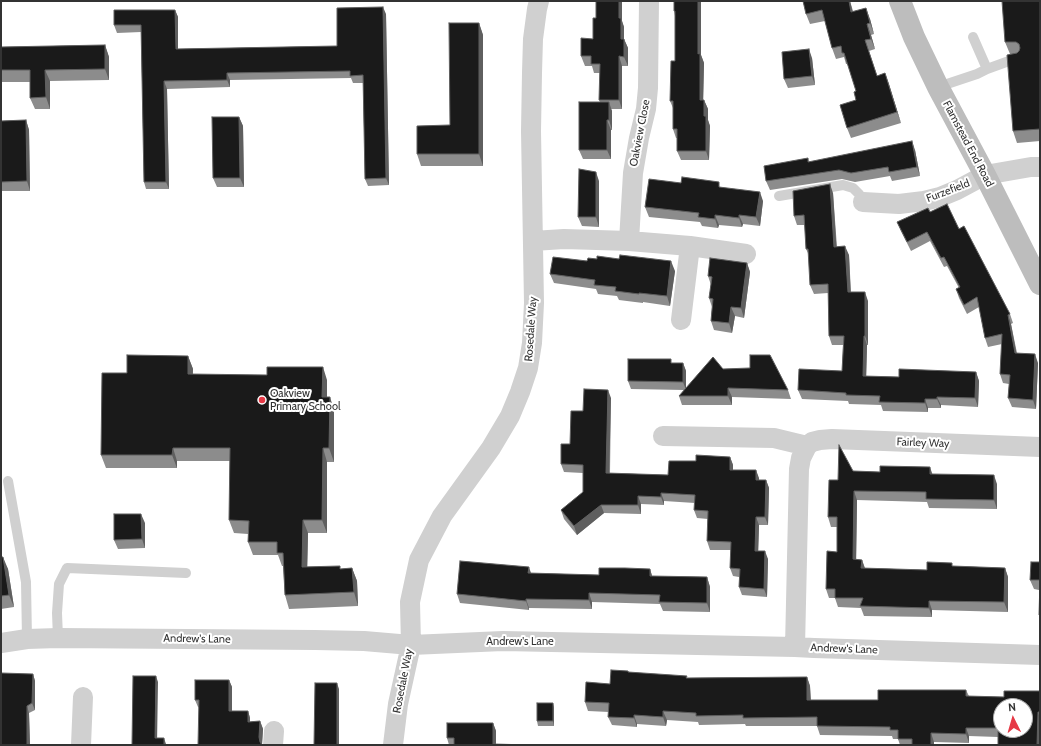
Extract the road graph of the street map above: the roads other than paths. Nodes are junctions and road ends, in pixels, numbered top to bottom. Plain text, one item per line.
1 (539, 1) edge
2 (649, 1) edge
3 (900, 1) edge
4 (973, 37) dead end
5 (1018, 60) edge
6 (987, 69) junction
7 (938, 87) junction
8 (1040, 167) edge
9 (985, 175) junction
10 (779, 196) dead end
11 (863, 202) joint
12 (533, 241) junction
13 (630, 241) junction
14 (690, 246) junction
15 (746, 254) dead end
16 (1040, 284) edge
17 (682, 320) dead end
18 (663, 436) dead end
19 (807, 446) junction
20 (1040, 447) edge
21 (8, 481) dead end
22 (186, 573) dead end
23 (58, 638) junction
24 (27, 639) junction
25 (1, 643) edge
26 (411, 645) junction
27 (795, 647) junction
28 (1040, 655) edge
29 (83, 697) dead end
30 (81, 745) edge
31 (393, 745) edge

1 - 12 street, Rosedale Way
2 - 13 street, Oakview Close
3 - 7 main road, Flamstead End Road
4 - 6 lane
5 - 6 lane
6 - 7 lane
7 - 9 main road, Flamstead End Road
8 - 9 street, Furzefield
9 - 11 street, Furzefield
9 - 16 main road, Flamstead End Road
10 - 11 lane
12 - 13 street
12 - 26 street, Rosedale Way
13 - 14 street
14 - 15 street
14 - 17 street
18 - 19 street
19 - 20 street, Fairley Way
19 - 27 street
21 - 24 lane
22 - 23 lane
23 - 24 street, Andrew's Lane
23 - 26 street, Andrew's Lane
24 - 25 street, Andrew's Lane
26 - 27 street, Andrew's Lane
26 - 31 street, Rosedale Way
27 - 28 street, Andrew's Lane
29 - 30 street

